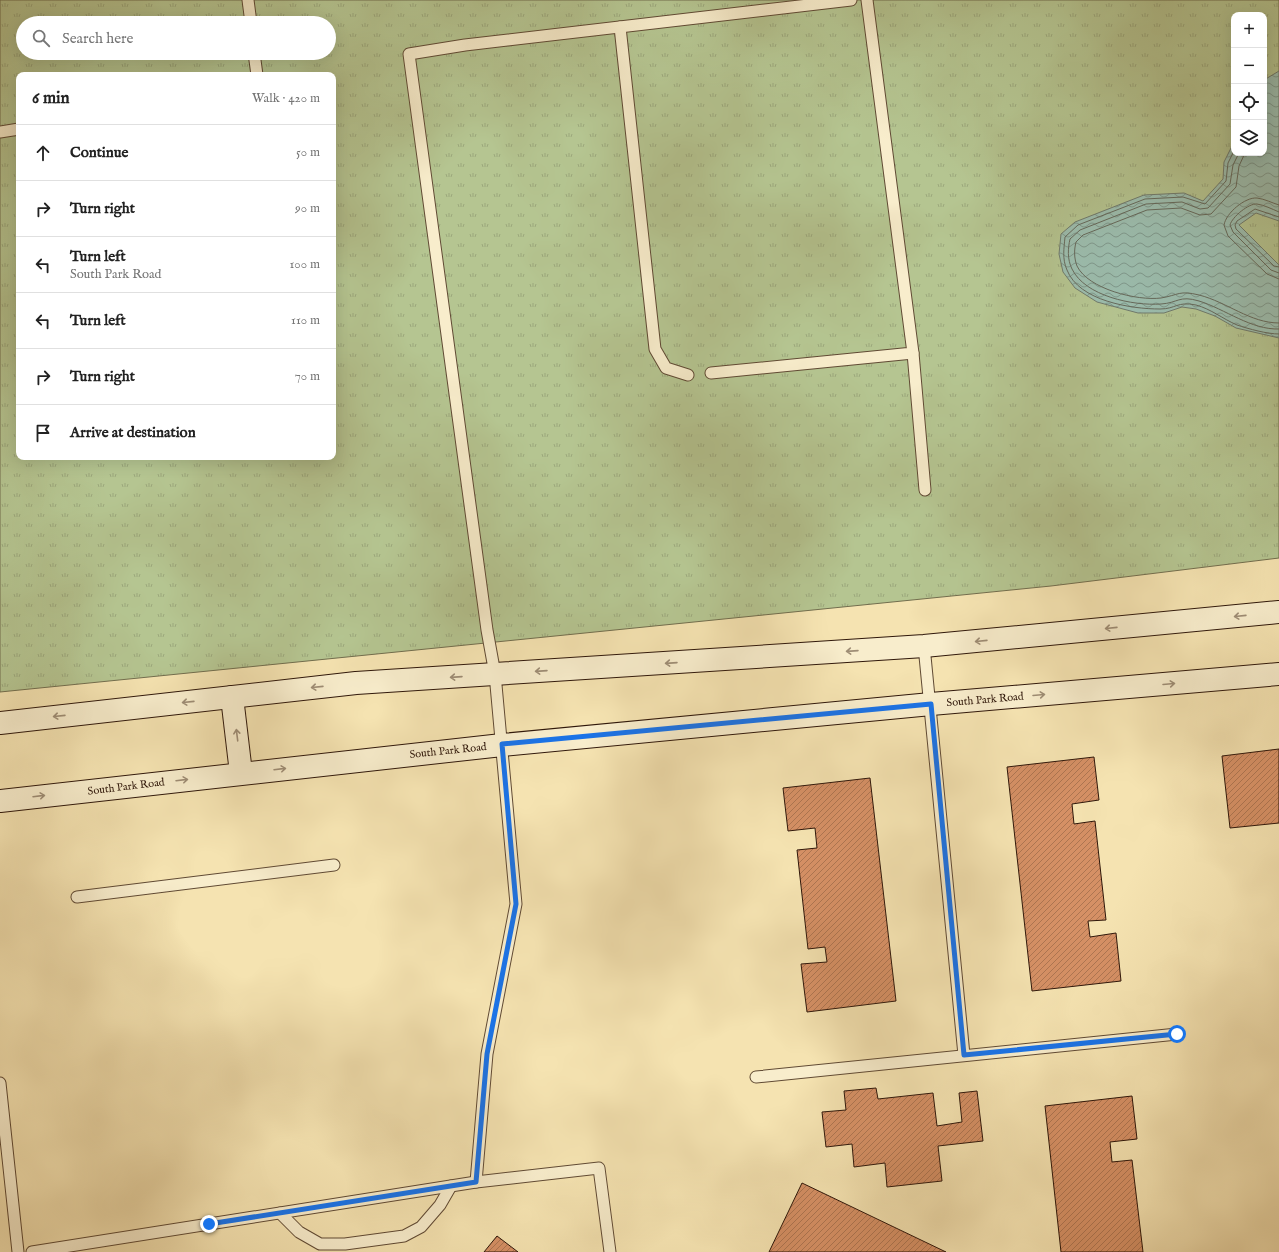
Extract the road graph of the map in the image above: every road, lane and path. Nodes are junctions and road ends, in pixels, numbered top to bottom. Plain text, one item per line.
1 (248, 0) edge
2 (851, 0) edge
3 (866, 0) edge
4 (250, 16) edge
5 (620, 27) junction
6 (255, 60) edge
7 (257, 72) edge
8 (16, 129) edge
9 (0, 132) edge
10 (913, 353) junction
11 (711, 373) dead end
12 (688, 375) dead end
13 (925, 490) dead end
14 (1279, 612) edge
15 (924, 646) junction
16 (495, 674) junction
17 (1279, 674) edge
18 (232, 697) junction
19 (931, 704) junction
20 (0, 723) edge
21 (502, 744) junction
22 (241, 773) junction
23 (0, 801) edge
24 (334, 865) dead end
25 (77, 897) dead end
26 (1177, 1034) dead end
27 (964, 1055) junction
28 (756, 1077) dead end
29 (0, 1083) edge
30 (4, 1164) edge
31 (476, 1182) junction
32 (451, 1186) junction
33 (280, 1213) junction
34 (18, 1252) edge
35 (32, 1252) edge
36 (610, 1252) edge

1 - 4 lane
2 - 5 lane
3 - 10 lane
5 - 12 lane
5 - 16 lane
6 - 7 lane
8 - 9 lane
10 - 11 lane
10 - 13 lane
14 -> 15 street
15 -> 16 street
15 - 19 lane
16 -> 18 street
16 - 21 lane
19 -> 17 street, South Park Road
18 -> 20 street
22 -> 18 street
19 - 21 street, South Park Road
19 - 27 lane
22 -> 21 street, South Park Road
21 - 31 lane
23 -> 22 street, South Park Road
24 - 25 lane
26 - 27 lane
27 - 28 lane
29 - 30 lane
30 - 34 lane
31 - 32 lane
31 - 36 lane
32 - 33 lane
32 - 33 lane
33 - 35 lane

